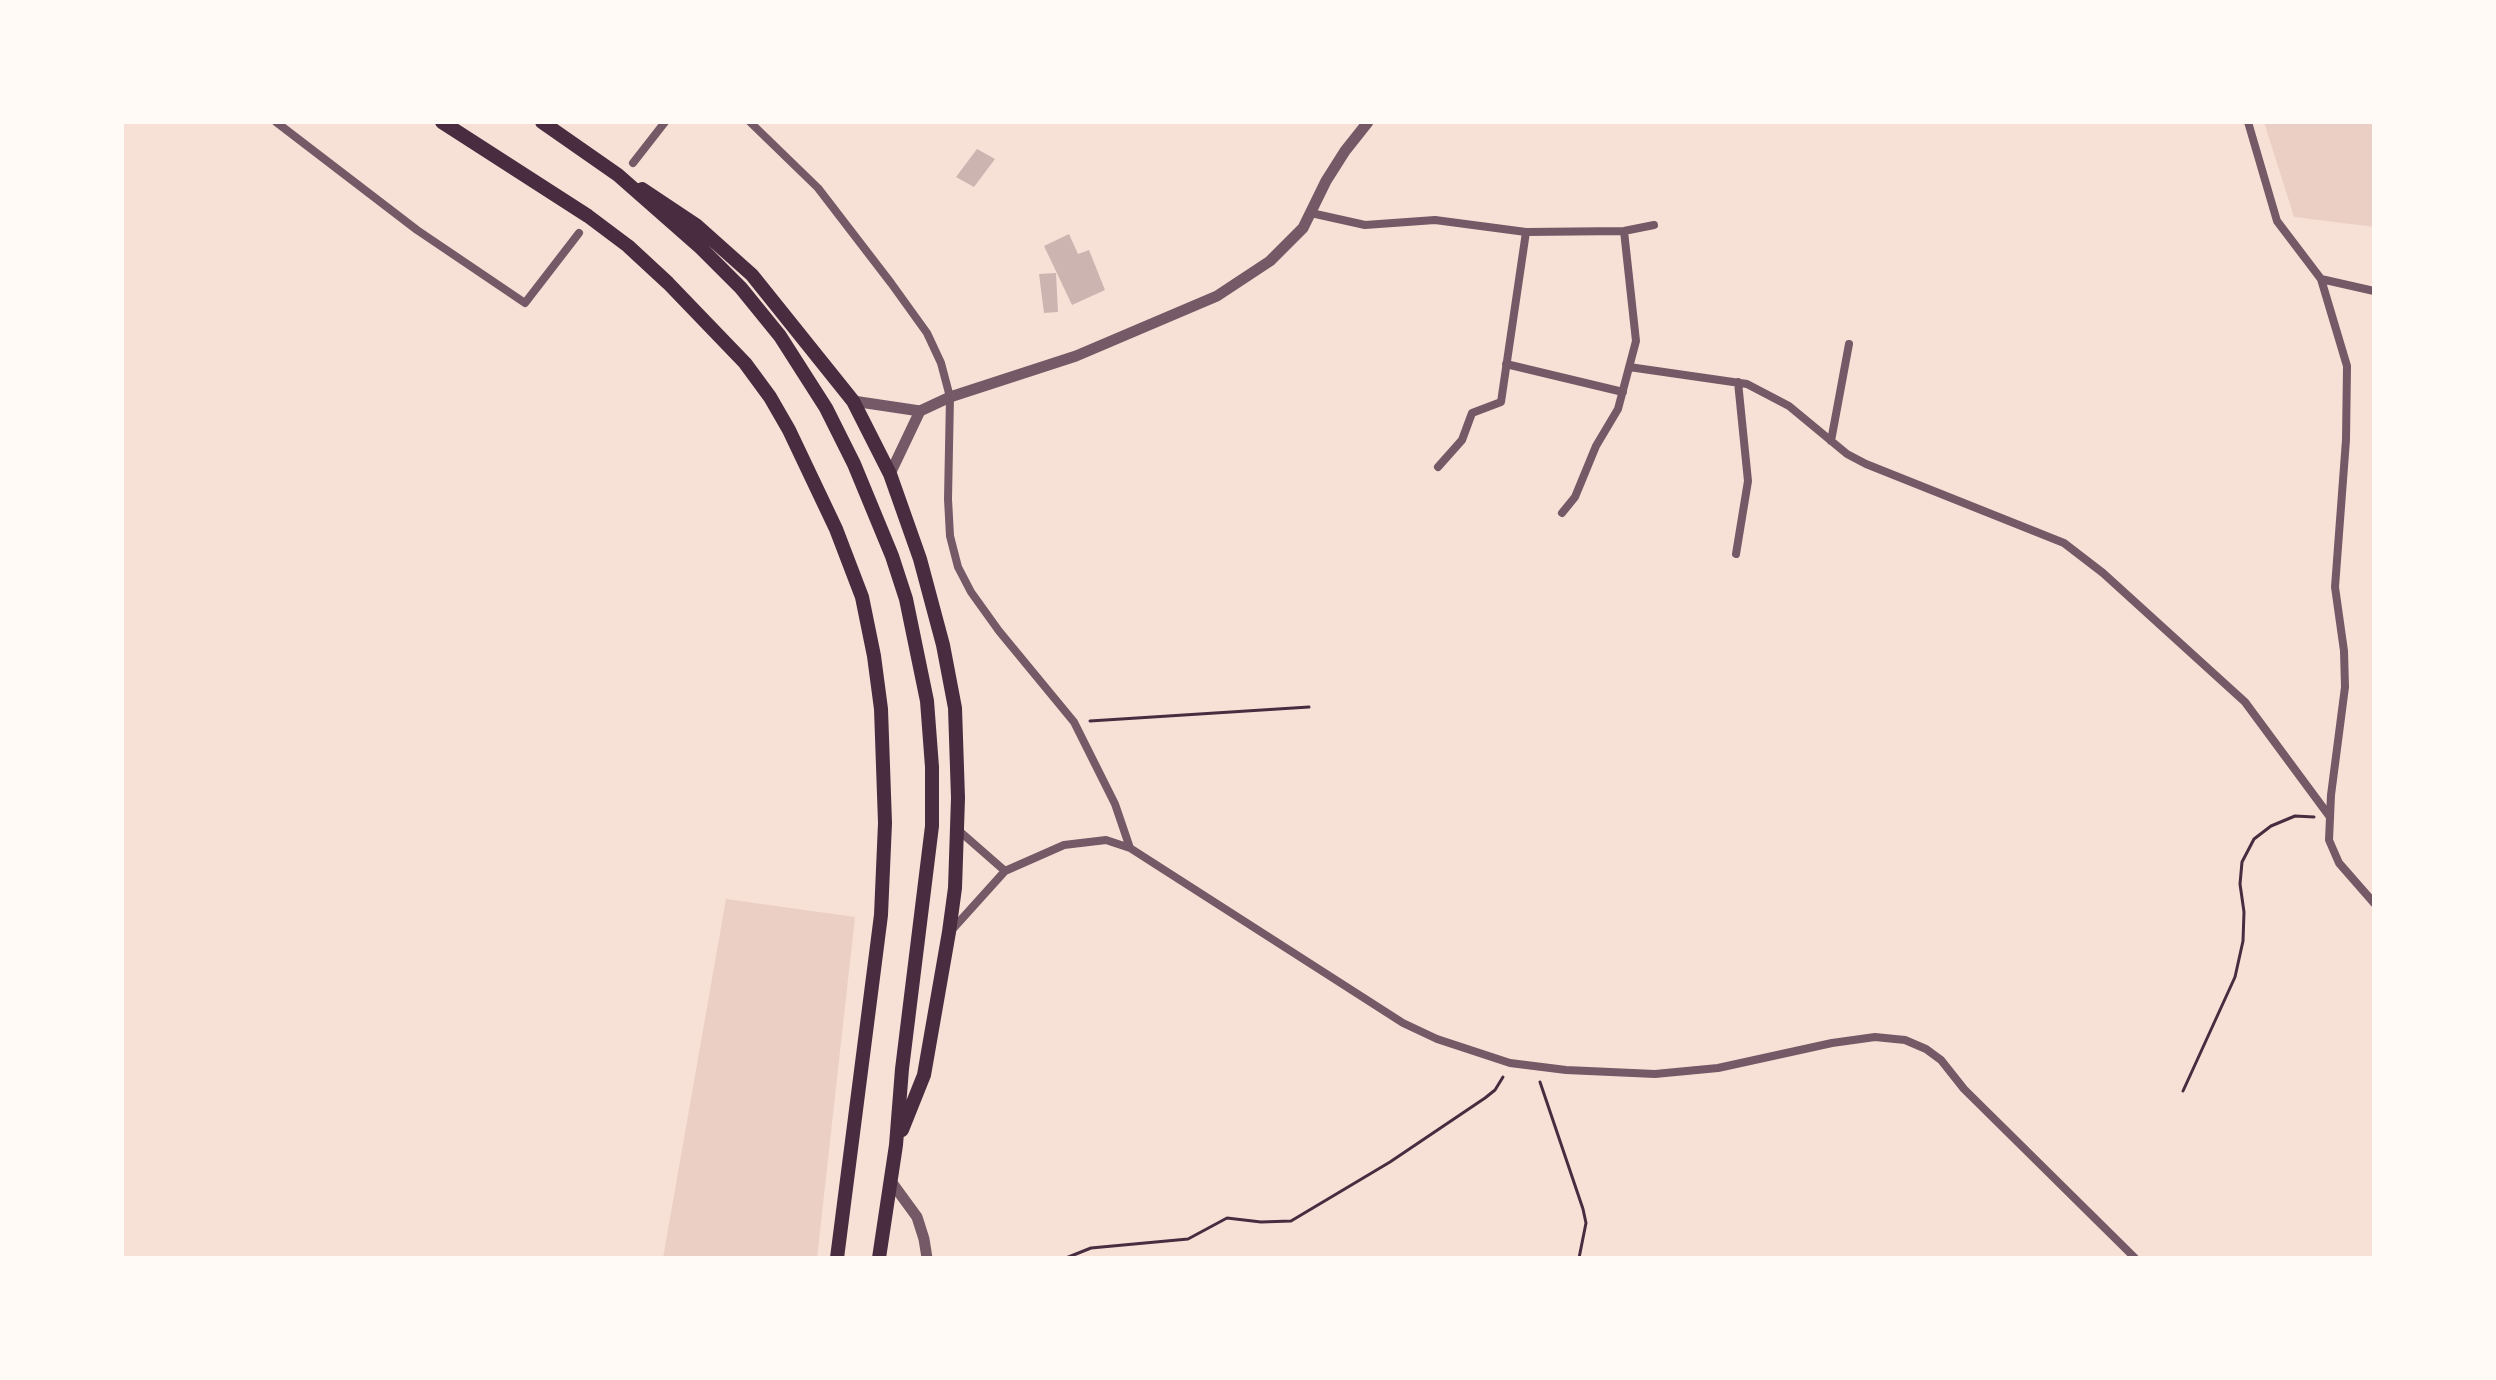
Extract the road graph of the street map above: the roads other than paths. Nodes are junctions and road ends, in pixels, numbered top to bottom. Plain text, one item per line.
1 (276, 122) edge
2 (442, 122) edge
3 (542, 122) edge
4 (665, 122) edge
5 (750, 122) edge
6 (1368, 122) edge
7 (2248, 122) edge
8 (633, 163) dead end
9 (618, 175) junction
10 (1311, 213) junction
11 (1654, 225) dead end
12 (1624, 231) junction
13 (1526, 232) junction
14 (579, 233) dead end
15 (2321, 279) junction
16 (2374, 291) edge
17 (1849, 344) dead end
18 (1506, 364) junction
19 (1629, 367) junction
20 (1738, 382) junction
21 (1623, 392) junction
22 (950, 397) junction
23 (853, 401) junction
24 (920, 411) junction
25 (1831, 441) junction
26 (1438, 467) dead end
27 (890, 474) junction
28 (1562, 513) dead end
29 (1736, 554) dead end
30 (2330, 817) junction
31 (957, 829) junction
32 (1130, 848) junction
33 (1005, 871) junction
34 (2374, 903) edge
35 (949, 932) junction
36 (896, 1145) junction
37 (890, 1180) junction
38 (837, 1258) edge
39 (879, 1258) edge
40 (927, 1258) edge
41 (2135, 1258) edge

1 - 14 street
2 - 38 highway
3 - 9 highway
4 - 8 street
5 - 22 street
6 - 10 street
7 - 15 street
9 - 23 highway
9 - 36 highway
10 - 13 street
10 - 22 street
11 - 12 street
12 - 13 street
12 - 19 street
13 - 18 street
15 - 16 street
15 - 30 street
17 - 25 street
18 - 21 street
18 - 26 street
19 - 20 street
19 - 21 street
20 - 25 street
20 - 29 street
21 - 28 street
22 - 24 street
22 - 32 street
23 - 24 street
23 - 27 highway
24 - 27 street
25 - 30 street
27 - 31 highway
30 - 34 street
31 - 33 street
31 - 35 highway
32 - 33 street
32 - 41 street
33 - 35 street
35 - 36 highway
36 - 37 highway
37 - 39 highway
37 - 40 street

